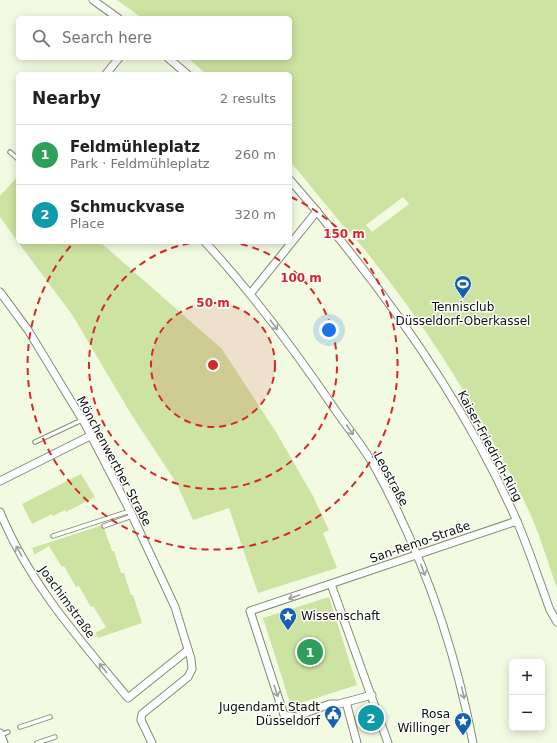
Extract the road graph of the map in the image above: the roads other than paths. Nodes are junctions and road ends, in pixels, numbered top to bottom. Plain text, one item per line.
1 (93, 0) edge
2 (115, 16) edge
3 (116, 60) edge
4 (170, 60) edge
5 (108, 72) edge
6 (186, 72) edge
7 (10, 152) dead end
8 (16, 157) edge
9 (292, 182) edge
10 (317, 210) junction
11 (292, 241) edge
12 (207, 244) edge
13 (290, 244) edge
14 (0, 292) edge
15 (251, 293) junction
16 (82, 420) junction
17 (90, 436) junction
18 (35, 442) dead end
19 (0, 481) edge
20 (0, 512) edge
21 (131, 514) junction
22 (517, 521) junction
23 (104, 526) dead end
24 (52, 536) dead end
25 (417, 556) junction
26 (331, 584) junction
27 (557, 622) edge
28 (188, 650) junction
29 (372, 695) junction
30 (346, 702) junction
31 (50, 717) dead end
32 (20, 727) dead end
33 (3, 733) edge
34 (55, 737) dead end
35 (4, 743) edge
36 (37, 743) edge
37 (152, 743) edge
38 (357, 743) edge
39 (388, 743) edge
40 (473, 743) edge

1 - 2 street
3 - 5 street
4 - 6 street
7 - 8 lane
9 - 10 street, Kaiser-Friedrich-Ring
10 - 11 street
10 - 22 street, Kaiser-Friedrich-Ring
12 - 15 street, Leostraße
13 - 15 street
14 - 16 street, Mönchenwerther Straße
15 -> 25 street, Leostraße
16 - 17 street, Mönchenwerther Straße
16 - 18 lane
17 - 19 street
17 - 21 street, Mönchenwerther Straße
28 -> 20 street, Joachimstraße
21 - 23 lane
21 - 24 lane
21 - 28 street, Mönchenwerther Straße
22 - 25 street, San-Remo-Straße
22 - 27 street, Kaiser-Friedrich-Ring
25 - 26 street, San-Remo-Straße
25 -> 40 street, Leostraße
26 - 29 street
26 -> 30 street, San-Remo-Straße
28 - 37 street, Mönchenwerther Straße
29 - 30 street
29 - 39 street
30 - 38 street
31 - 32 lane
33 - 35 street
34 - 36 lane

